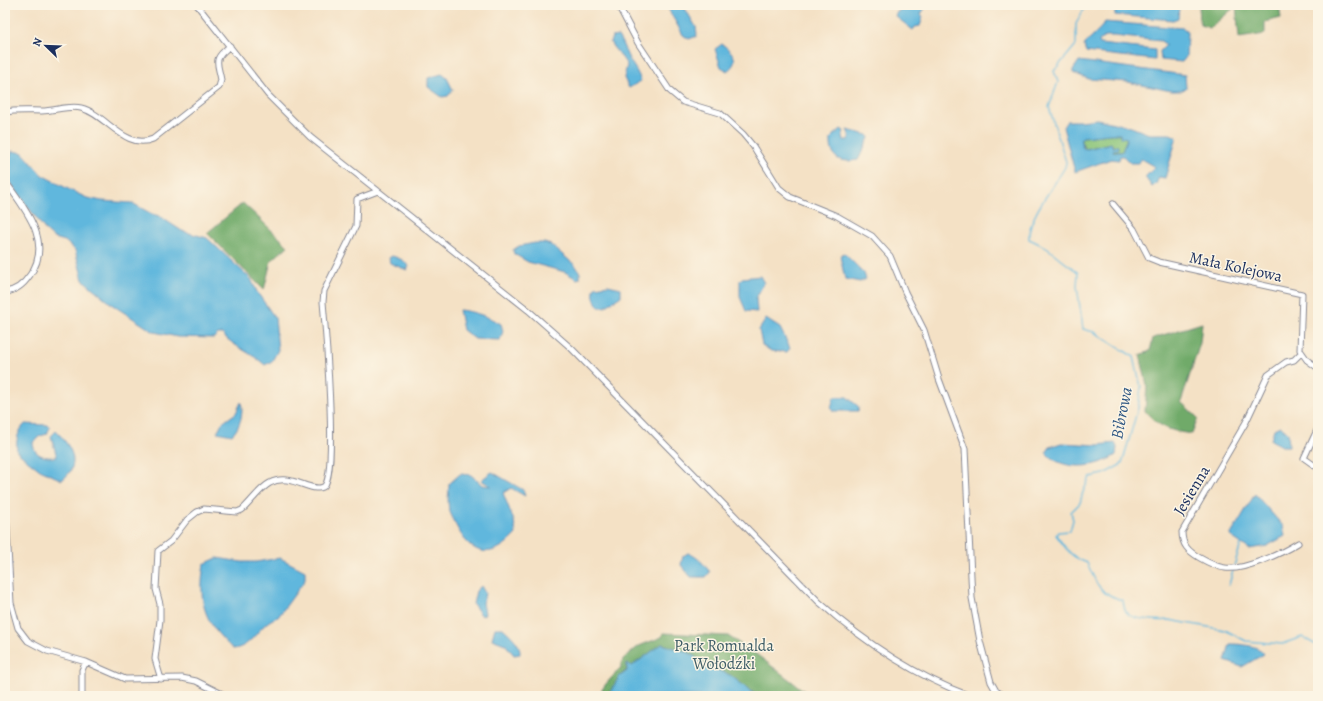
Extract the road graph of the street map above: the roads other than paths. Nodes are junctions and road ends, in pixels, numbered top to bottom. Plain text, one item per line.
1 (197, 5) edge
2 (618, 5) edge
3 (230, 46) junction
4 (5, 112) edge
5 (5, 181) edge
6 (378, 191) junction
7 (1112, 204) dead end
8 (5, 292) edge
9 (1301, 352) junction
10 (1318, 368) edge
11 (1318, 428) edge
12 (1318, 468) edge
13 (5, 494) edge
14 (1298, 544) dead end
15 (86, 662) junction
16 (161, 679) junction
17 (82, 696) edge
18 (226, 696) edge
19 (970, 696) edge
20 (1005, 696) edge

1 - 3 street
2 - 20 street
3 - 4 street
3 - 6 street
5 - 8 street
6 - 16 street
6 - 19 street
7 - 9 street, Mała Kolejowa
9 - 10 street
9 - 14 street, Jesienna
11 - 12 street
13 - 15 street
15 - 16 street
15 - 17 street
16 - 18 street

